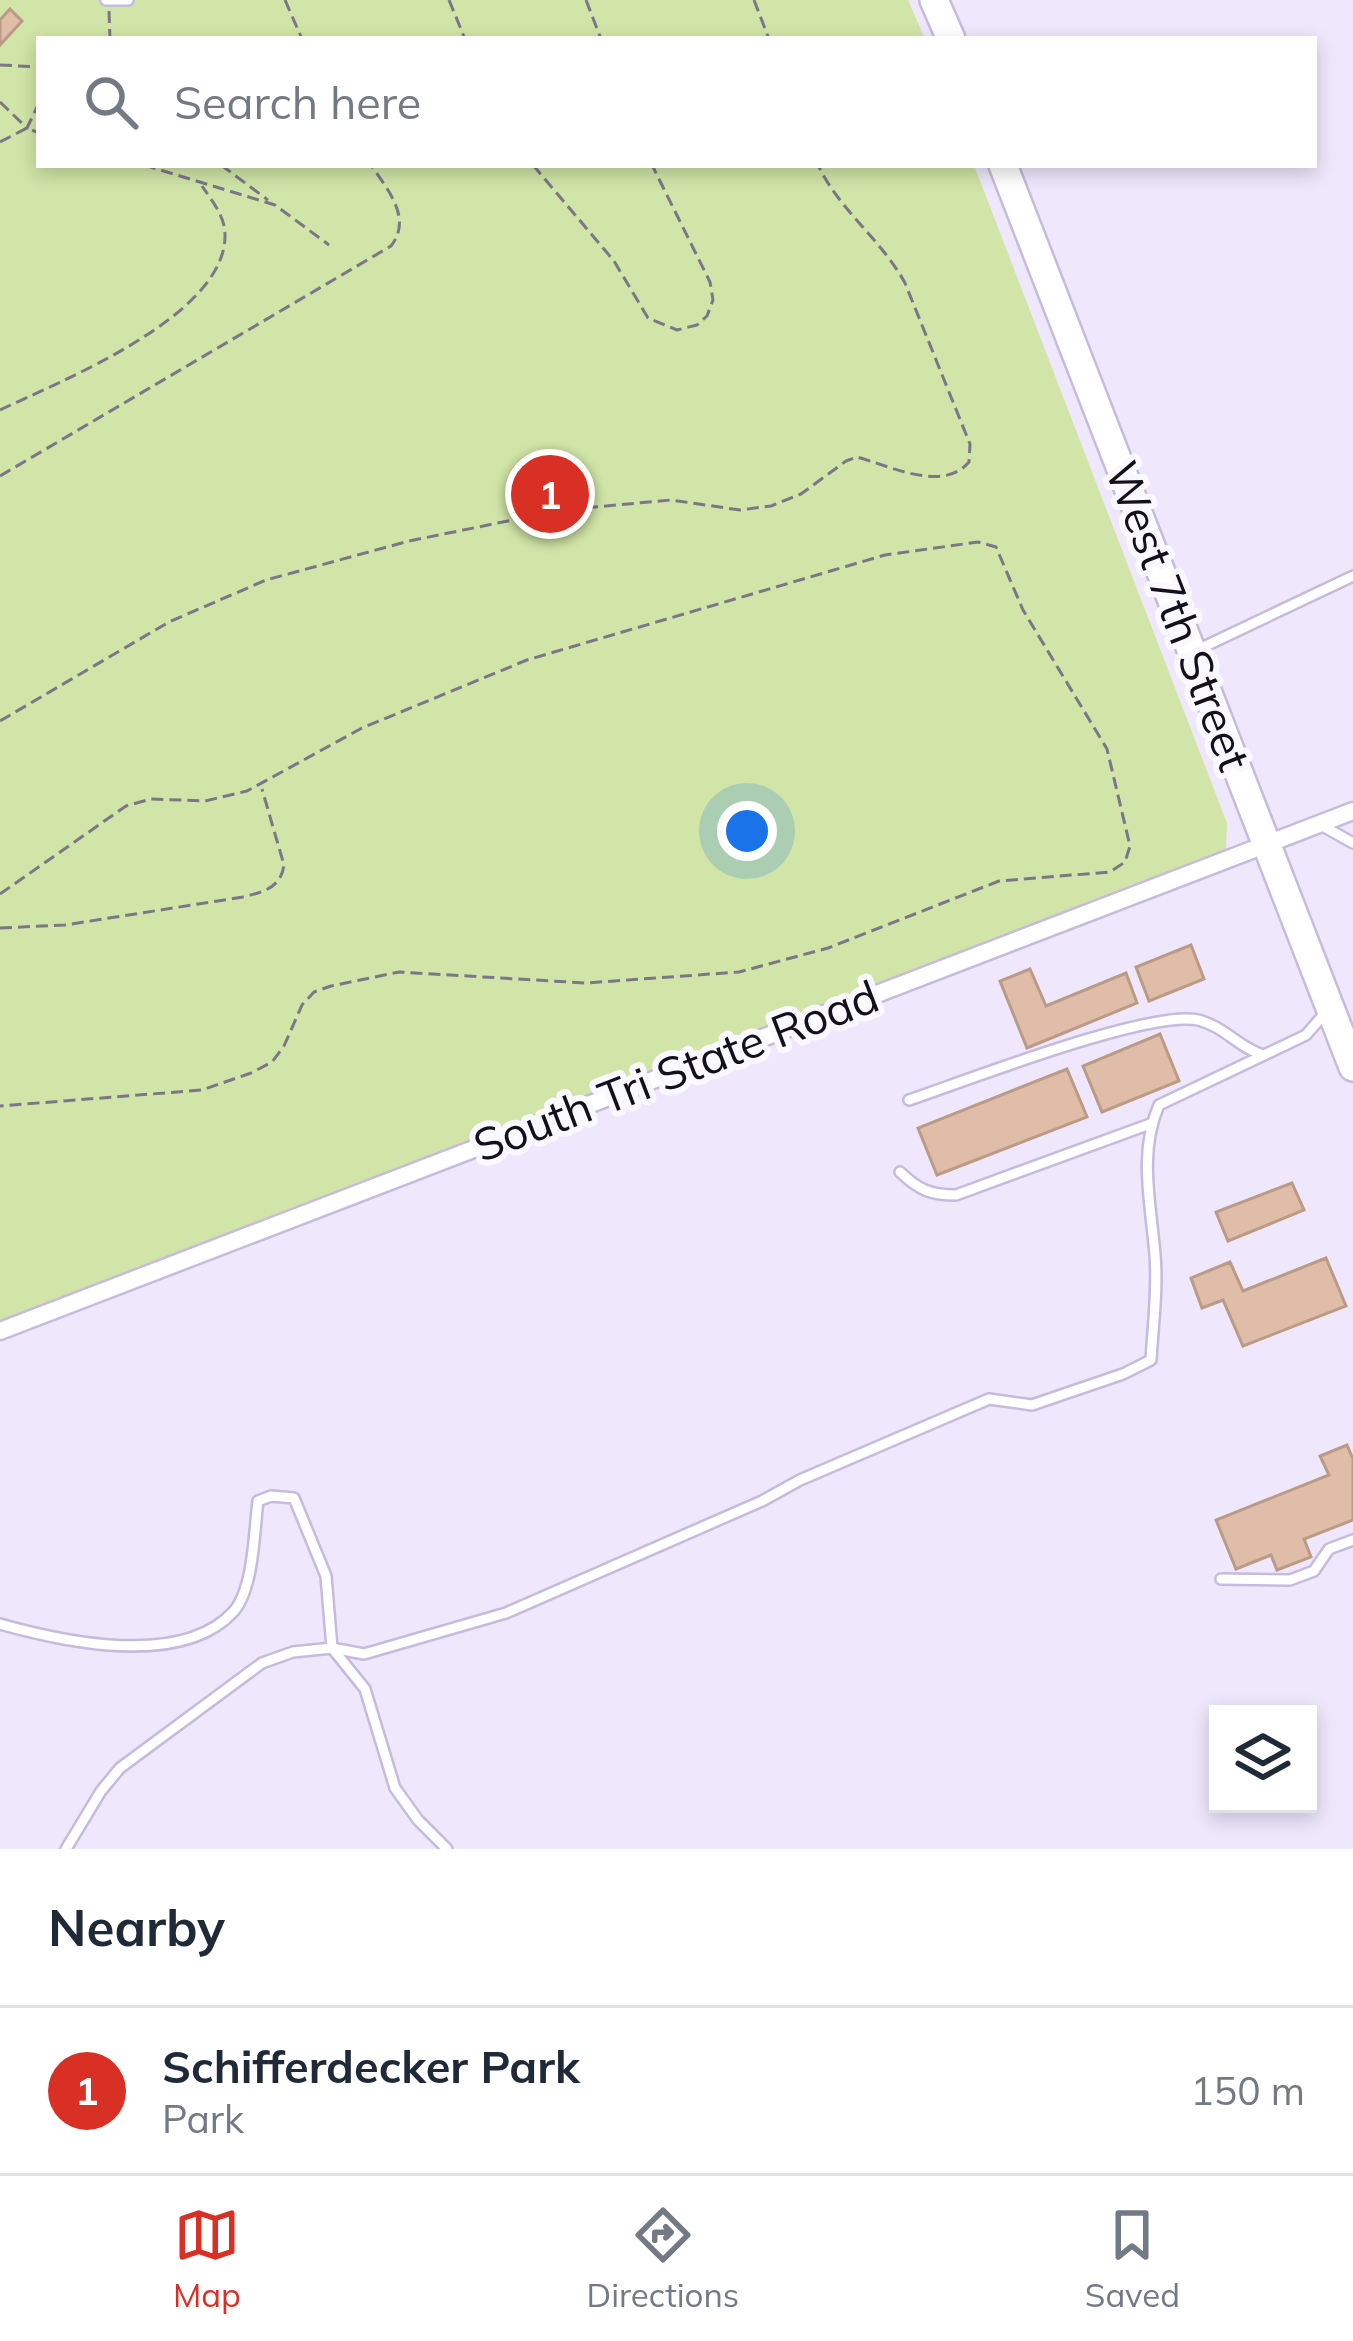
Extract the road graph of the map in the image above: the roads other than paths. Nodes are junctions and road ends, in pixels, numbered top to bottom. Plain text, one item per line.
1 (107, 0) edge
2 (128, 0) edge
3 (934, 0) edge
4 (951, 36) edge
5 (1004, 168) edge
6 (1353, 576) edge
7 (1192, 653) junction
8 (1353, 811) edge
9 (1319, 824) junction
10 (1353, 843) edge
11 (1266, 844) junction
12 (1330, 1007) junction
13 (1263, 1055) junction
14 (1353, 1067) edge
15 (909, 1100) dead end
16 (1150, 1124) junction
17 (900, 1172) dead end
18 (0, 1331) edge
19 (1353, 1540) edge
20 (1221, 1579) dead end
21 (0, 1624) edge
22 (332, 1648) junction
23 (66, 1849) edge
24 (447, 1849) edge

1 - 2 lane
3 - 4 main road
5 - 7 main road, West 7th Street
6 - 7 lane
7 - 11 main road, West 7th Street
8 - 9 street, South Tri State Road
9 - 10 lane
9 - 11 street, South Tri State Road
11 - 12 main road, West 7th Street
11 - 18 street, South Tri State Road
12 - 13 lane
12 - 14 main road, West 7th Street
13 - 15 lane
13 - 16 lane
16 - 17 lane
16 - 22 lane
19 - 20 lane
21 - 22 lane
22 - 23 lane
22 - 24 lane

